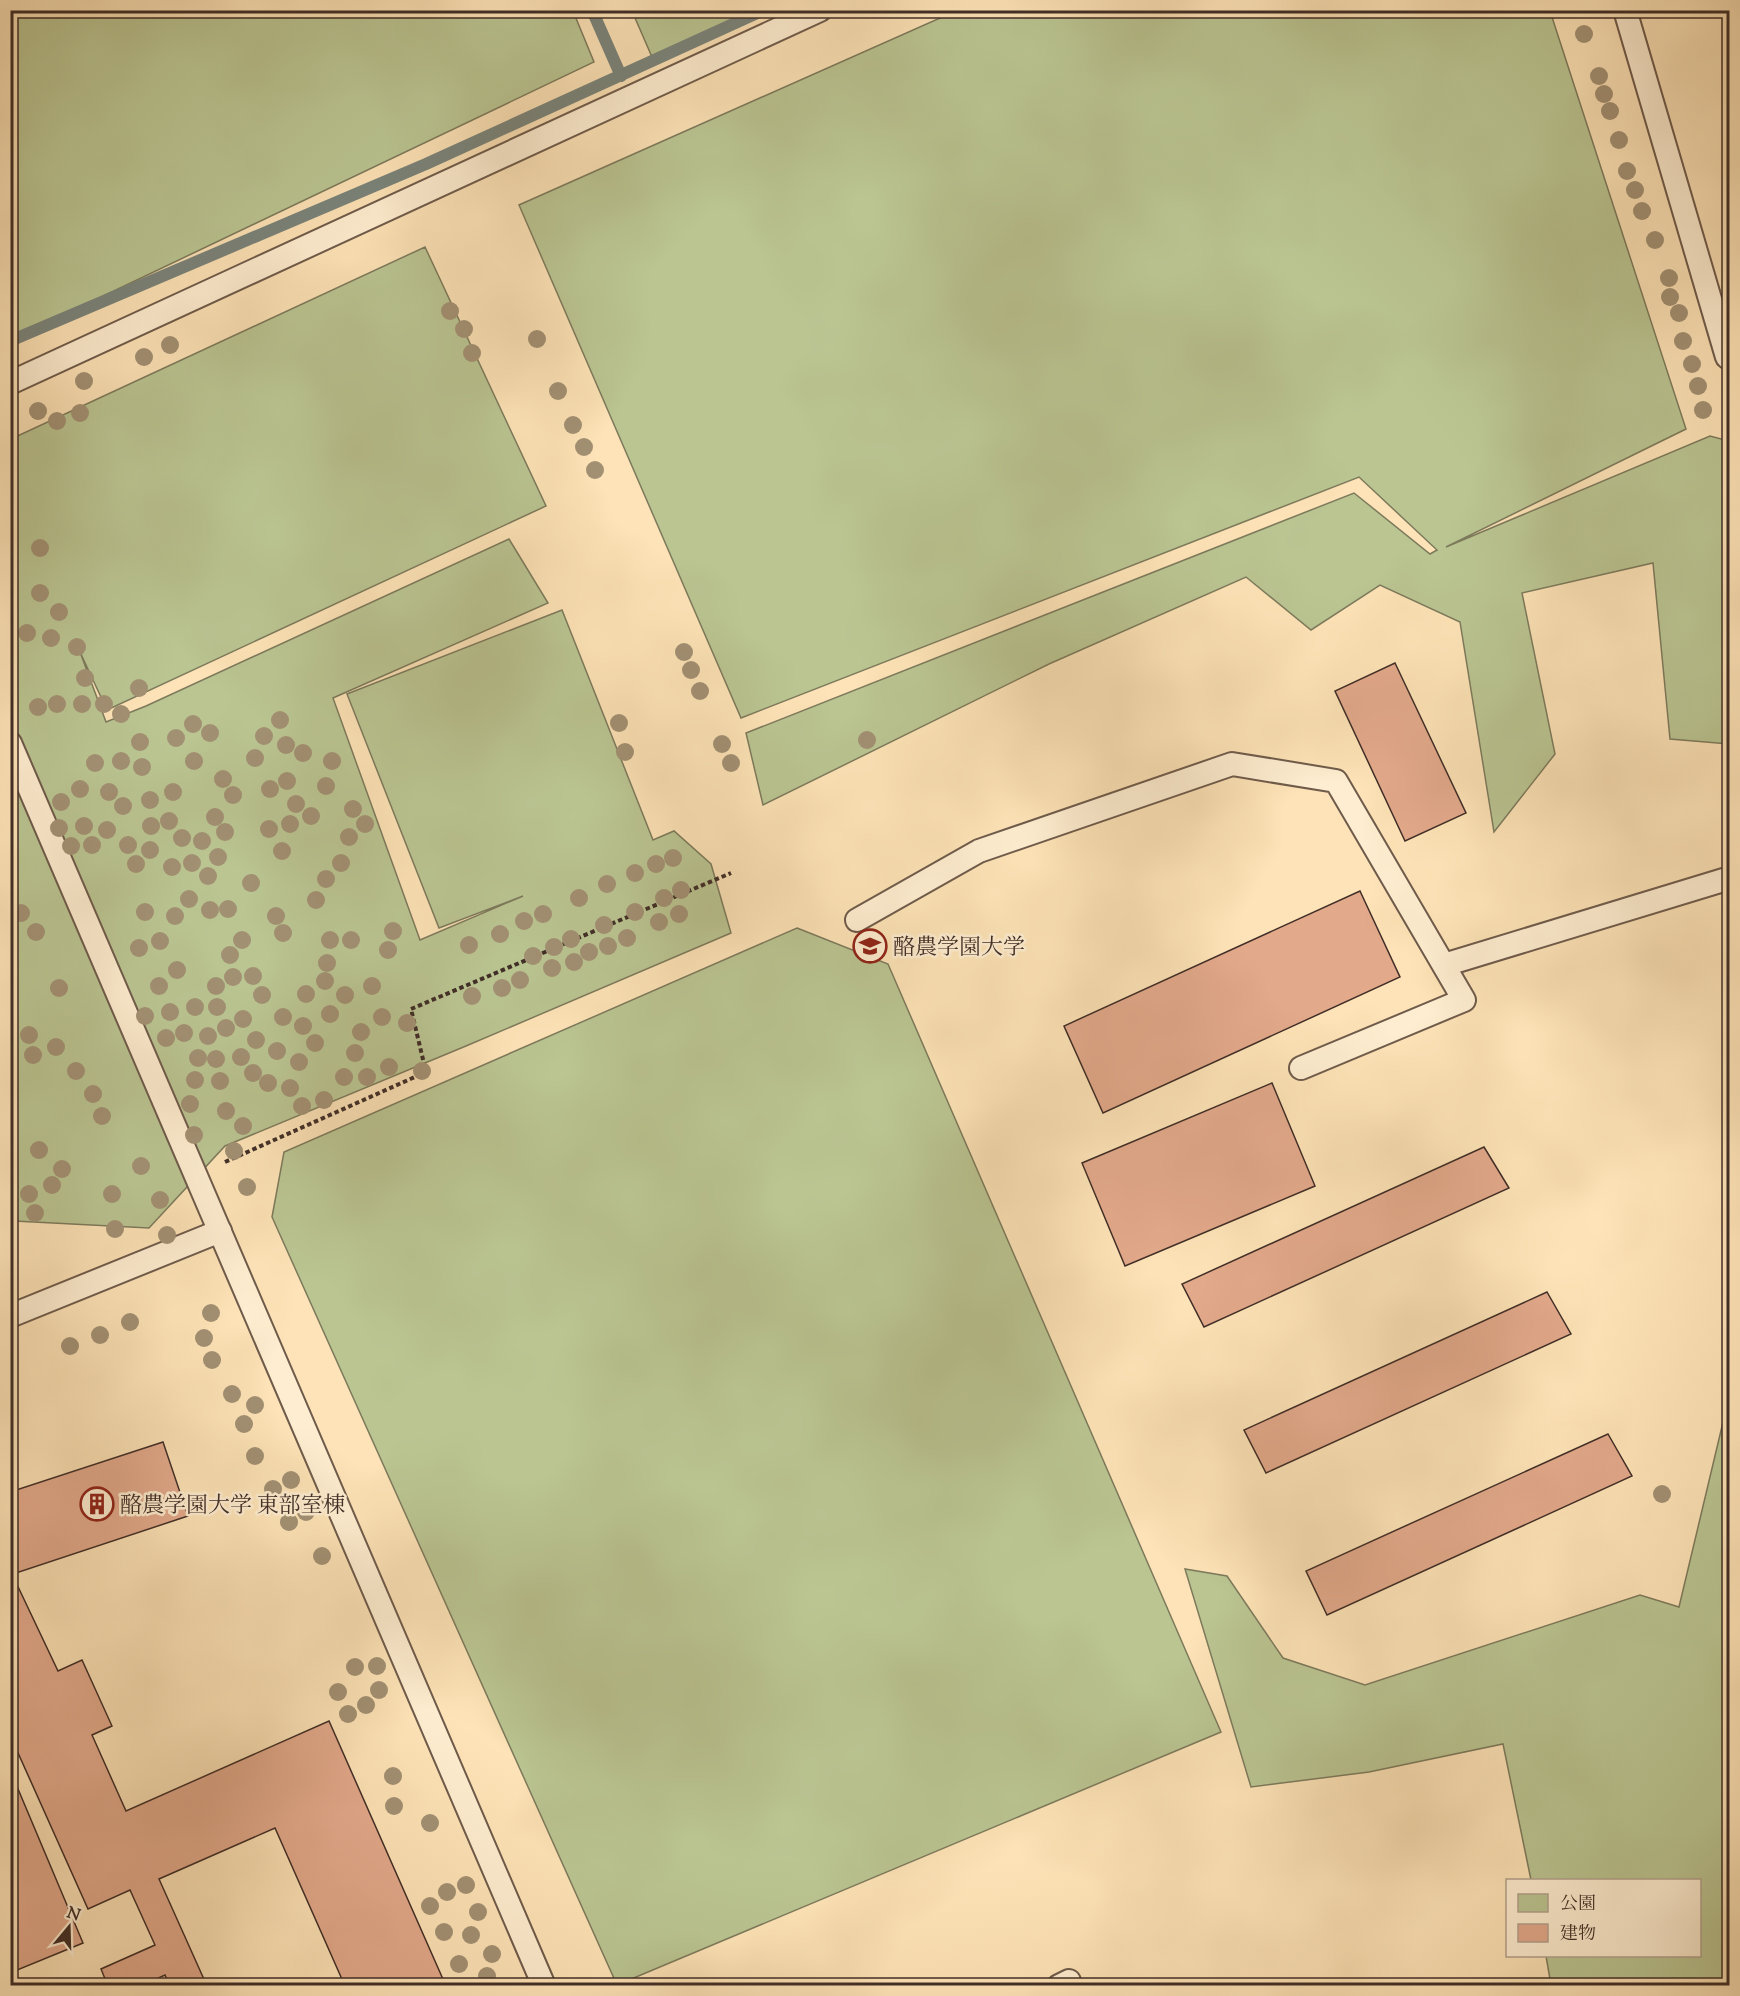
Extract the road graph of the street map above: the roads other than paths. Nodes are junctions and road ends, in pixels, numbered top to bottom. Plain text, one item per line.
1 (820, 10) edge
2 (1625, 10) edge
3 (1730, 359) edge
4 (10, 383) edge
5 (10, 743) edge
6 (1730, 878) edge
7 (857, 920) dead end
8 (1443, 965) junction
9 (1300, 1068) dead end
10 (220, 1231) junction
11 (10, 1316) edge
12 (544, 1986) edge

1 - 4 lane
2 - 3 lane
5 - 10 lane
6 - 8 lane
7 - 8 lane
8 - 9 lane
10 - 11 lane
10 - 12 lane

